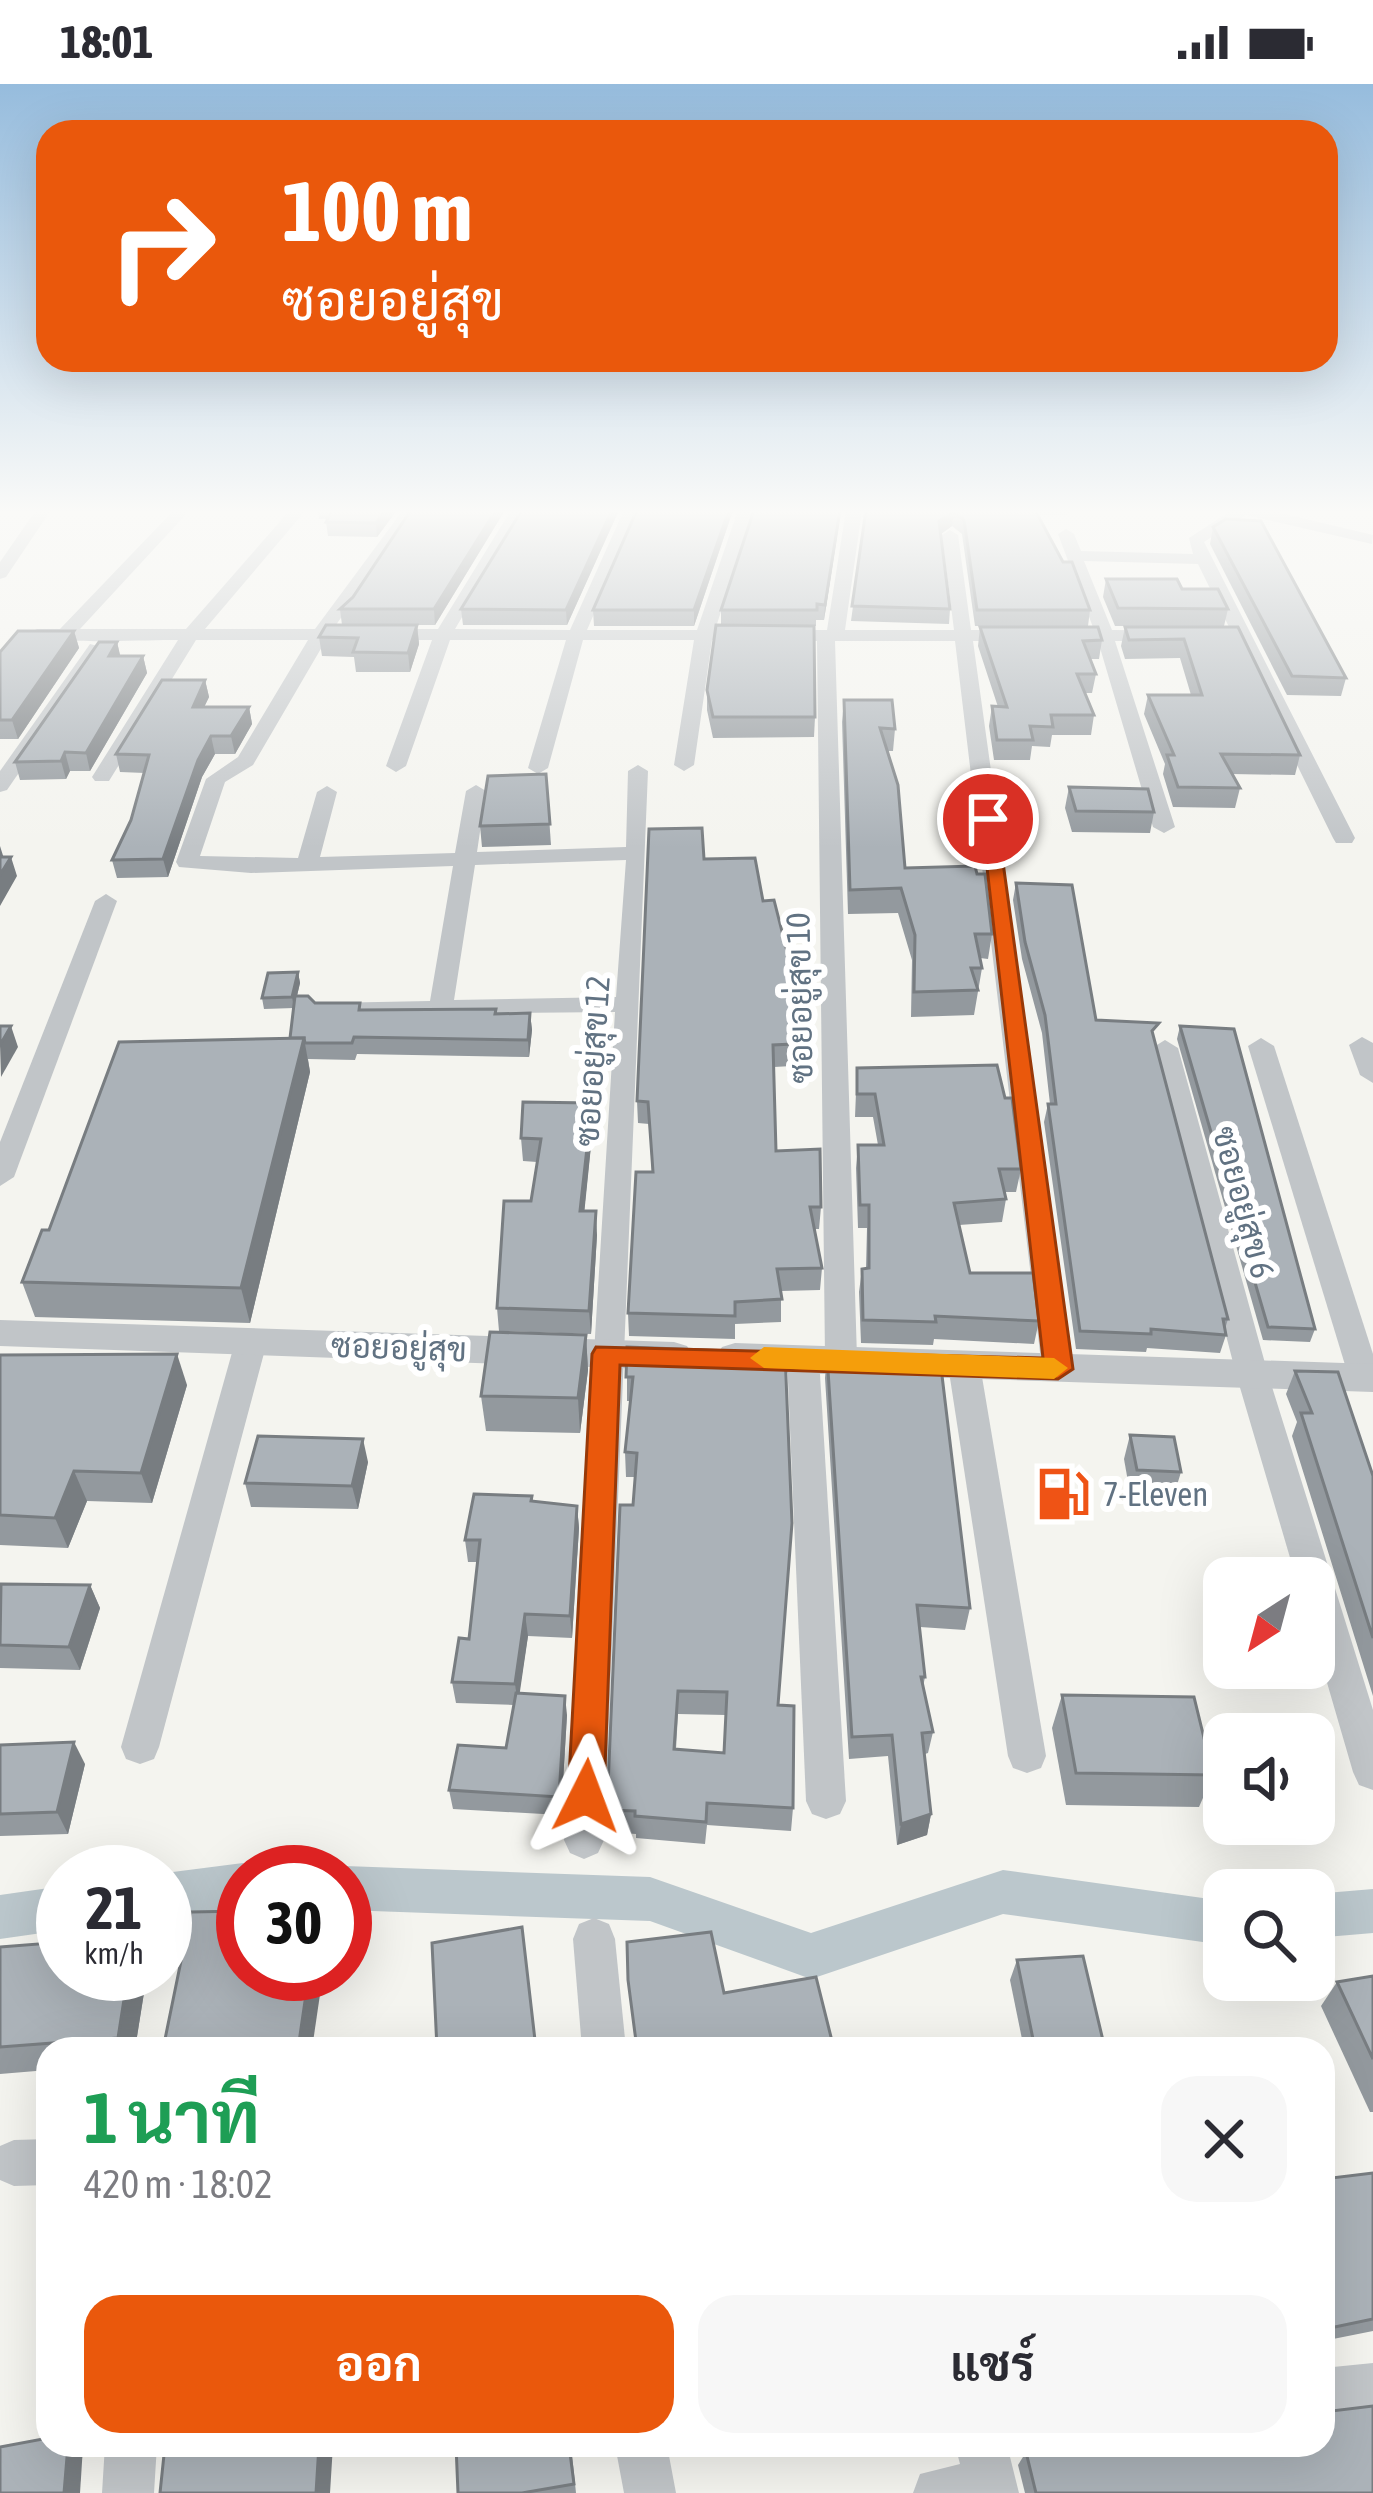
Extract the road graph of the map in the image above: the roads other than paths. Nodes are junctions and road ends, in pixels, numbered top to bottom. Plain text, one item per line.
1 (76, 622) edge
2 (201, 622) edge
3 (329, 622) edge
4 (451, 622) edge
5 (583, 622) edge
6 (708, 622) edge
7 (833, 622) edge
8 (962, 622) edge
9 (1100, 622) edge
10 (1236, 622) edge
11 (34, 634) edge
12 (64, 635) junction
13 (106, 635) junction
14 (190, 635) junction
15 (320, 635) junction
16 (443, 635) junction
17 (577, 635) junction
18 (704, 635) junction
19 (831, 636) junction
20 (964, 636) junction
21 (1105, 636) junction
22 (1243, 636) junction
23 (684, 765) dead end
24 (395, 766) dead end
25 (538, 768) dead end
26 (638, 771) dead end
27 (102, 777) dead end
28 (0, 786) edge
29 (476, 791) dead end
30 (327, 792) dead end
31 (1164, 827) dead end
32 (1344, 838) dead end
33 (638, 854) junction
34 (462, 858) junction
35 (307, 864) junction
36 (106, 901) dead end
37 (628, 1004) junction
38 (441, 1006) junction
39 (327, 1010) edge
40 (1362, 1045) dead end
41 (1261, 1046) dead end
42 (1166, 1048) dead end
43 (1373, 1075) edge
44 (0, 1177) edge
45 (0, 1333) edge
46 (251, 1342) junction
47 (606, 1354) junction
48 (822, 1358) junction
49 (964, 1365) junction
50 (1058, 1369) junction
51 (1252, 1374) junction
52 (1369, 1378) edge
53 (140, 1747) dead end
54 (1027, 1756) dead end
55 (1373, 1772) edge
56 (826, 1802) dead end
57 (584, 1840) dead end
58 (594, 1939) dead end
59 (603, 2037) edge
60 (1373, 2388) edge
61 (1335, 2391) edge
62 (130, 2457) edge
63 (642, 2457) edge
64 (988, 2475) edge
65 (128, 2493) edge
66 (650, 2493) edge
67 (939, 2493) edge

1 - 12 street
2 - 14 street
3 - 15 street
4 - 16 street
5 - 17 street
6 - 18 street
7 - 19 street, ซอยอยู่สุข 10
8 - 20 street
9 - 21 street
10 - 22 street
11 - 12 street
12 - 13 street
13 - 14 street
13 - 28 street
14 - 15 street
14 - 27 street
15 - 16 street
15 - 35 street
16 - 17 street
16 - 24 street
17 - 18 street
17 - 25 street
18 - 19 street
18 - 23 street
19 - 20 street
19 - 48 street, ซอยอยู่สุข 10
20 - 21 street
20 - 50 street
21 - 22 street
21 - 31 street
22 - 32 street
26 - 33 street, ซอยอยู่สุข 12
29 - 34 street
30 - 35 street
33 - 34 street
33 - 37 street, ซอยอยู่สุข 12
34 - 35 street
34 - 38 street
36 - 44 street
37 - 38 street
37 - 47 street, ซอยอยู่สุข 12
38 - 39 street
40 - 43 street
41 - 52 street
42 - 51 street, ซอยอยู่สุข 6
45 - 46 street, ซอยอยู่สุข
46 - 47 street, ซอยอยู่สุข
46 - 53 street
47 - 48 street, ซอยอยู่สุข
47 - 57 street, ซอยอยู่สุข 12
48 - 49 street, ซอยอยู่สุข
48 - 56 street, ซอยอยู่สุข 10
49 - 50 street, ซอยอยู่สุข
49 - 54 street
50 - 51 street, ซอยอยู่สุข
51 - 52 street, ซอยอยู่สุข
51 - 55 street, ซอยอยู่สุข 6
58 - 59 street
60 - 61 street
62 - 65 street
63 - 66 street
64 - 67 street

